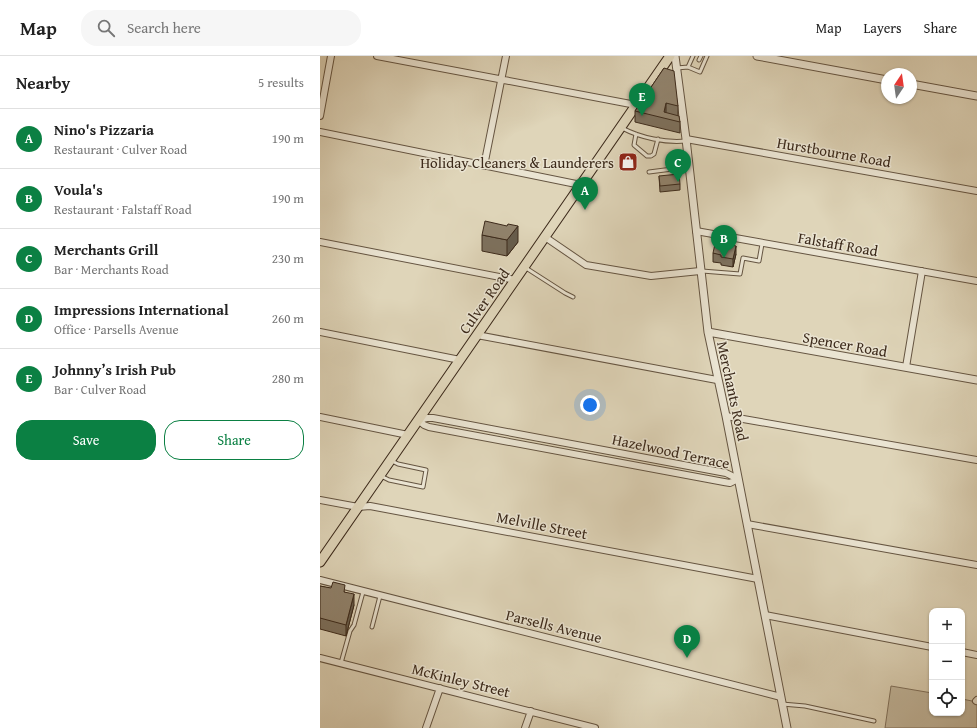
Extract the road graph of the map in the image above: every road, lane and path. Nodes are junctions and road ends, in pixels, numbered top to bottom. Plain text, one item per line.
1 (332, 56) edge
2 (377, 56) edge
3 (506, 56) edge
4 (670, 56) edge
5 (675, 56) edge
6 (693, 56) edge
7 (707, 56) edge
8 (757, 56) edge
9 (688, 67) junction
10 (677, 68) junction
11 (501, 79) junction
12 (881, 79) edge
13 (917, 85) edge
14 (977, 96) edge
15 (636, 105) junction
16 (320, 116) edge
17 (621, 128) junction
18 (320, 132) edge
19 (636, 134) junction
20 (658, 139) junction
21 (686, 140) junction
22 (484, 166) junction
23 (689, 167) junction
24 (648, 172) dead end
25 (581, 185) junction
26 (977, 191) edge
27 (696, 232) junction
28 (546, 237) junction
29 (320, 242) edge
30 (762, 244) junction
31 (525, 267) junction
32 (700, 271) junction
33 (922, 271) junction
34 (515, 280) junction
35 (977, 281) edge
36 (573, 296) dead end
37 (320, 332) edge
38 (708, 332) junction
39 (477, 335) junction
40 (460, 360) junction
41 (906, 367) junction
42 (717, 380) junction
43 (977, 380) edge
44 (726, 416) junction
45 (320, 417) edge
46 (418, 420) junction
47 (408, 434) junction
48 (591, 448) junction
49 (590, 457) junction
50 (391, 460) junction
51 (977, 460) edge
52 (381, 475) junction
53 (738, 479) junction
54 (320, 500) edge
55 (358, 507) junction
56 (747, 524) junction
57 (320, 562) edge
58 (977, 566) edge
59 (758, 579) junction
60 (320, 580) edge
61 (363, 592) junction
62 (380, 596) junction
63 (765, 615) junction
64 (372, 628) dead end
65 (929, 646) edge
66 (965, 653) edge
67 (977, 655) edge
68 (320, 658) edge
69 (340, 664) junction
70 (440, 688) junction
71 (782, 700) junction
72 (531, 712) junction
73 (874, 721) dead end
74 (426, 728) edge
75 (525, 728) edge
76 (595, 728) edge
77 (787, 728) edge

1 - 16 street
2 - 11 street
3 - 11 street
4 - 15 main road, Culver Road
5 - 10 street, Merchants Road
6 - 9 lane
7 - 9 lane
8 - 12 street
9 - 10 lane
10 - 21 street, Merchants Road
11 - 15 street
11 - 22 street
13 - 14 street
15 - 17 main road, Culver Road
17 - 19 lane
17 - 25 main road, Culver Road
18 - 22 street
19 - 20 lane
19 - 20 lane
20 - 21 lane
21 - 23 street, Merchants Road
21 - 26 street, Hurstbourne Road
22 - 25 street
23 - 24 lane
23 - 27 street, Merchants Road
25 - 28 main road, Culver Road
27 - 30 street, Falstaff Road
27 - 32 street, Merchants Road
28 - 31 main road, Culver Road
28 - 32 street
29 - 34 street
30 - 32 lane
30 - 33 street, Falstaff Road
31 - 34 main road, Culver Road
31 - 36 lane
32 - 38 street, Merchants Road
33 - 35 street, Falstaff Road
33 - 41 street
34 - 39 main road, Culver Road
37 - 40 street
38 - 41 street, Spencer Road
38 - 42 street, Merchants Road
39 - 40 main road, Culver Road
39 - 42 street
40 - 46 main road, Culver Road
41 - 43 street, Spencer Road
42 - 44 street, Merchants Road
44 - 51 street
44 - 53 street, Merchants Road
45 - 47 street
46 - 47 main road, Culver Road
46 - 48 street, Hazelwood Terrace
46 - 49 street, Hazelwood Terrace
47 - 50 main road, Culver Road
48 - 49 lane
48 - 53 street, Hazelwood Terrace
49 - 53 street, Hazelwood Terrace
50 - 52 main road, Culver Road
50 - 52 lane
52 - 55 main road, Culver Road
53 - 56 street, Merchants Road
54 - 55 street, Melville Street
55 - 57 main road, Culver Road
55 - 59 street, Melville Street
56 - 58 street
56 - 59 street, Merchants Road
59 - 63 street, Merchants Road
60 - 61 street, Parsells Avenue
61 - 62 street, Parsells Avenue
61 - 69 lane
62 - 64 lane
62 - 71 street, Parsells Avenue
63 - 65 street
63 - 71 street, Merchants Road
66 - 67 street
68 - 69 street, McKinley Street
69 - 70 street, McKinley Street
70 - 72 street, McKinley Street
70 - 74 street
71 - 73 lane
71 - 77 street, Merchants Road
72 - 75 street
72 - 76 street, McKinley Street

